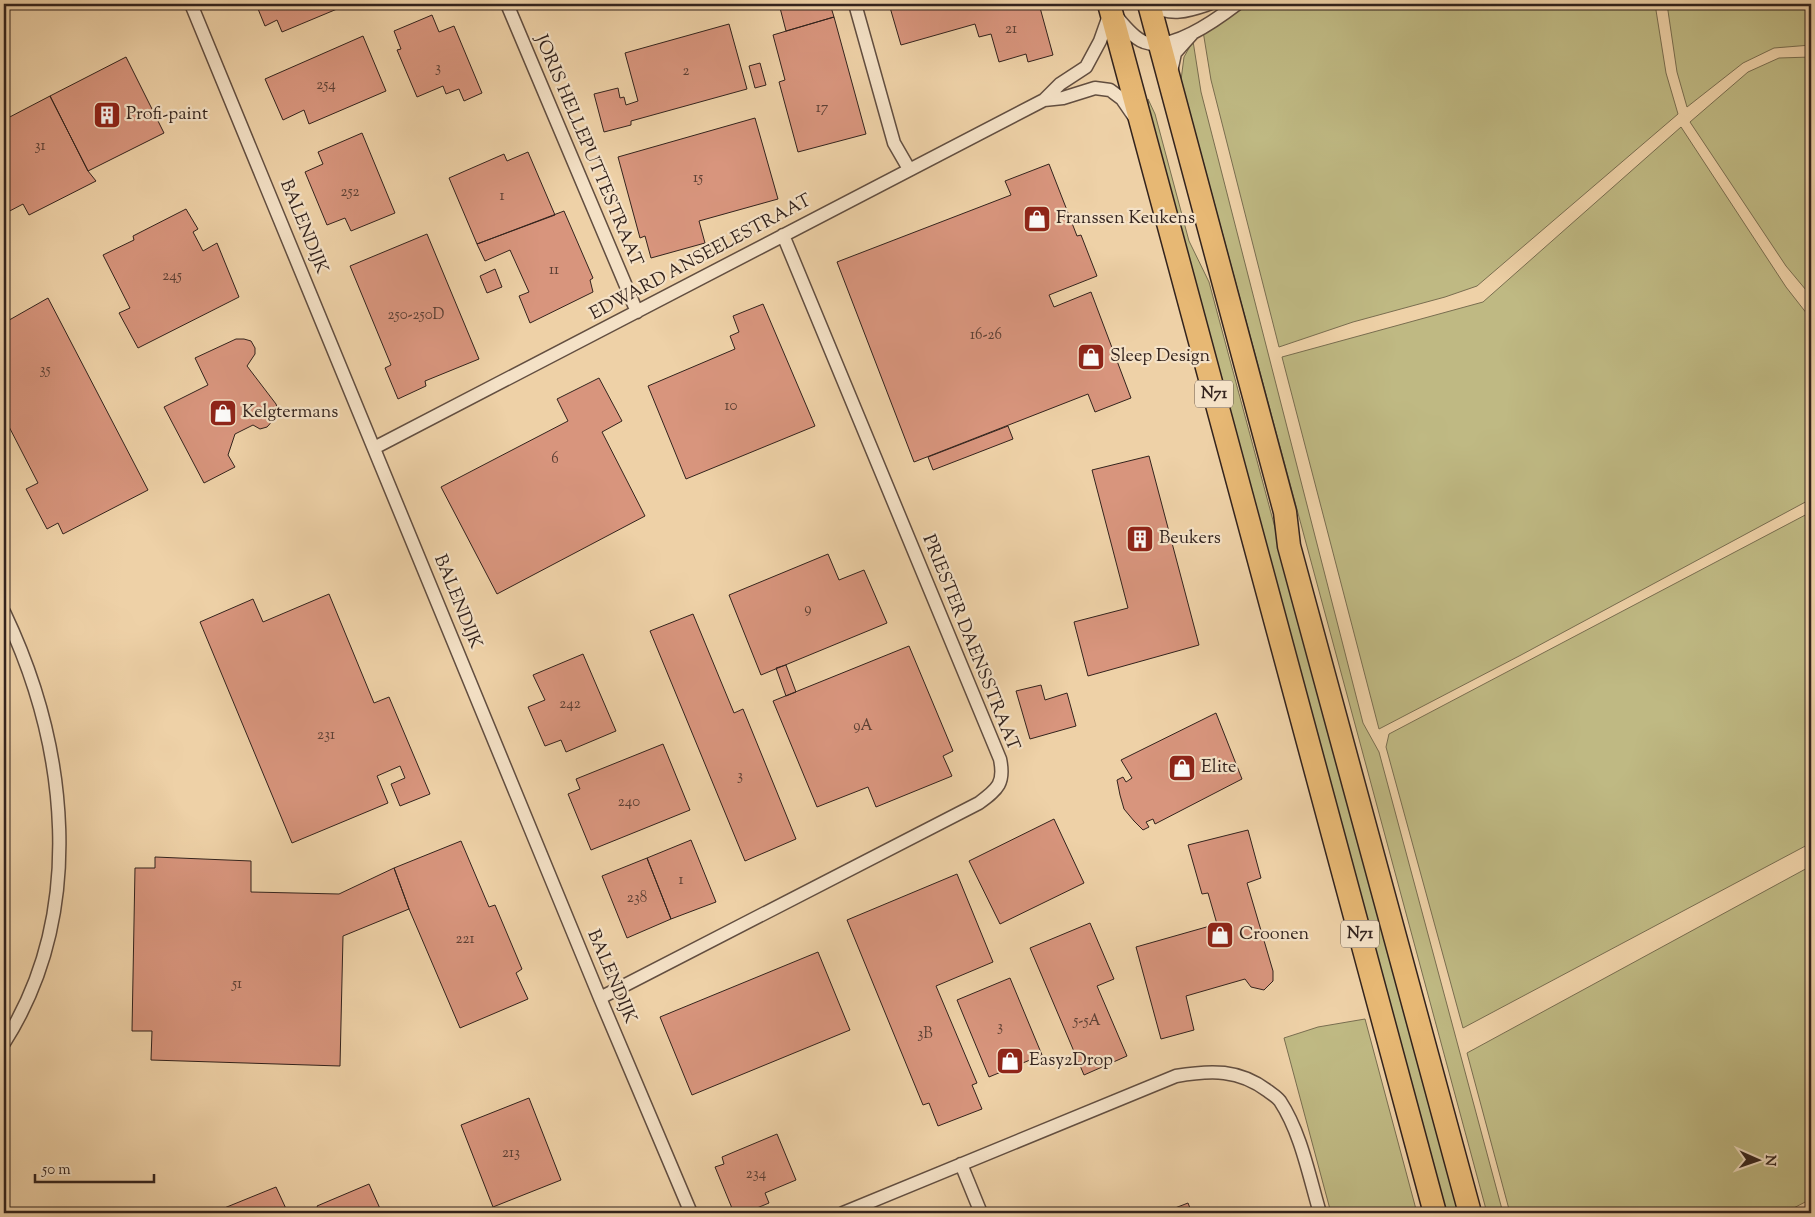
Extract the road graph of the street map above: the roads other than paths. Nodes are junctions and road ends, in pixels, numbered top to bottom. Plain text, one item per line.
1 (191, 4) edge
2 (508, 4) edge
3 (855, 4) edge
4 (1151, 4) edge
5 (1210, 4) edge
6 (1237, 4) edge
7 (1110, 7) edge
8 (1192, 33) junction
9 (1160, 45) junction
10 (1171, 84) junction
11 (1044, 100) junction
12 (1144, 132) junction
13 (909, 169) junction
14 (783, 235) junction
15 (637, 312) junction
16 (374, 448) junction
17 (4, 612) edge
18 (600, 998) junction
19 (4, 1043) edge
20 (961, 1164) junction
21 (691, 1213) edge
22 (843, 1213) edge
23 (981, 1213) edge
24 (1320, 1213) edge
25 (1435, 1213) edge
26 (1470, 1213) edge

1 - 16 street, BALENDIJK
2 - 15 street, JORIS HELLEPUTTESTRAAT
3 - 13 street
4 - 5 street
4 - 9 highway, N71
6 - 8 street
7 - 9 street
7 - 11 street, EDWARD ANSEELESTRAAT
7 - 12 highway, N71
8 - 9 street
8 - 10 street
9 - 10 highway, N71
10 - 26 highway, N71
11 - 12 street, EDWARD ANSEELESTRAAT
11 - 13 street, EDWARD ANSEELESTRAAT
12 - 25 highway, N71
13 - 14 street, EDWARD ANSEELESTRAAT
14 - 15 street, EDWARD ANSEELESTRAAT
14 - 18 street, PRIESTER DAENSSTRAAT
15 - 16 street, EDWARD ANSEELESTRAAT
16 - 18 street, BALENDIJK
17 - 19 street
18 - 21 street, BALENDIJK
20 - 22 street
20 - 23 street
20 - 24 street

